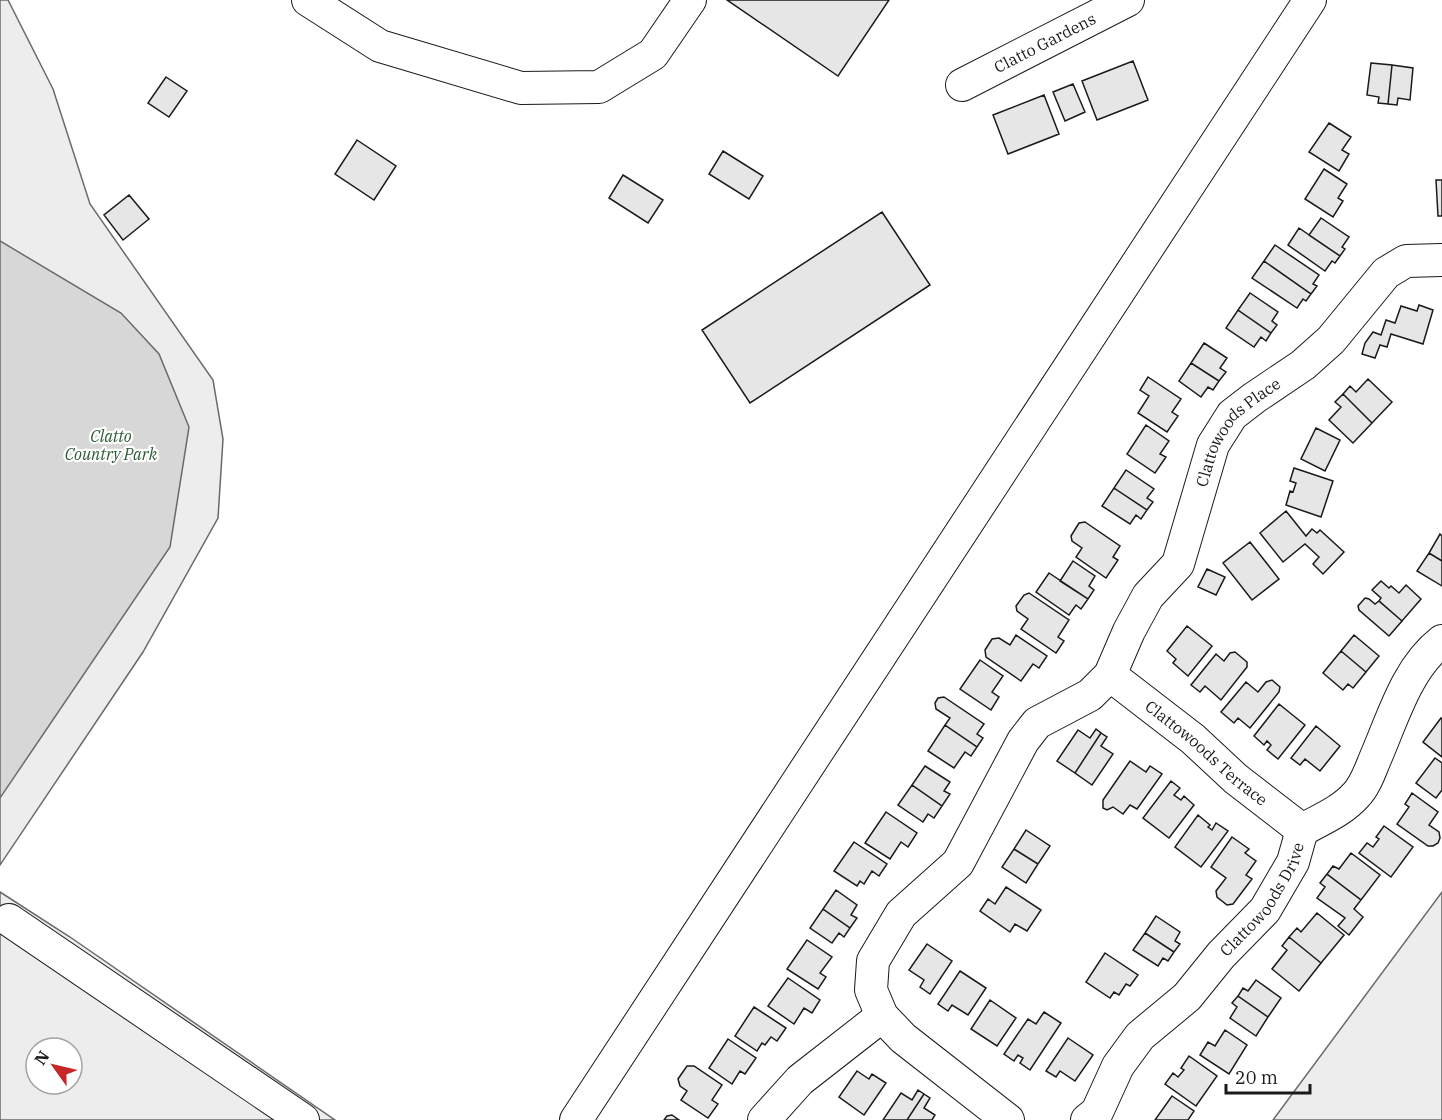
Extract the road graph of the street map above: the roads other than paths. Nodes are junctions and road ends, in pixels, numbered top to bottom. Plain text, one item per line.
1 (308, 0) edge
2 (690, 0) edge
3 (1128, 0) edge
4 (1310, 0) edge
5 (962, 85) dead end
6 (1442, 260) edge
7 (1442, 641) edge
8 (1110, 675) junction
9 (1302, 830) junction
10 (9, 920) dead end
11 (882, 1016) junction
12 (303, 1120) edge
13 (576, 1120) edge
14 (764, 1120) edge
15 (1008, 1120) edge
16 (1087, 1120) edge

1 - 2 street
3 - 5 street, Clatto Gardens
4 - 13 street
6 - 8 street, Clattowoods Place
7 - 9 street, Clattowoods Drive
8 - 9 street, Clattowoods Terrace
8 - 11 street
9 - 16 street, Clattowoods Drive
10 - 12 street
11 - 14 street
11 - 15 street

